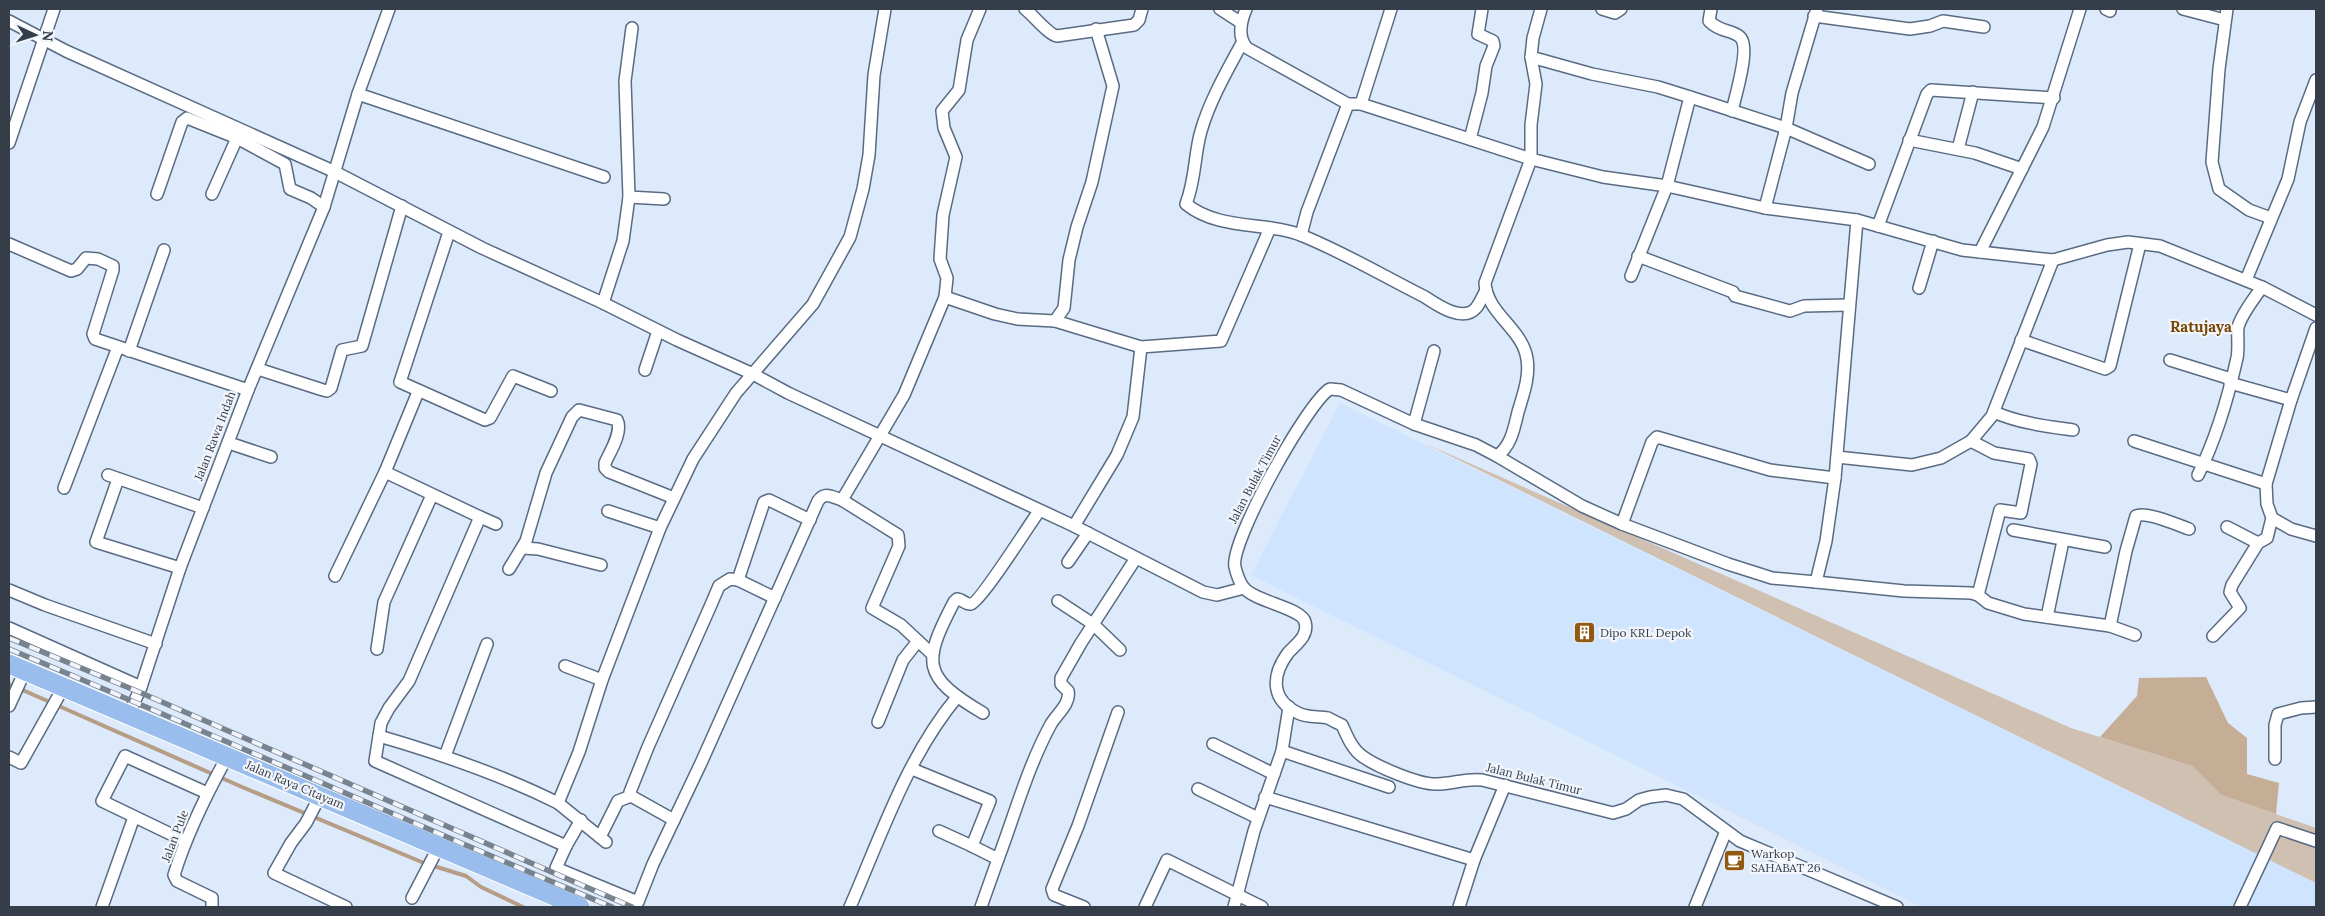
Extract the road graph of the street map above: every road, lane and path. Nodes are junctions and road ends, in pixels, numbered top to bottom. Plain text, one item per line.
1 (54, 9) edge
2 (389, 9) edge
3 (885, 9) edge
4 (980, 9) edge
5 (1025, 9) edge
6 (1142, 9) edge
7 (1220, 9) edge
8 (1246, 9) edge
9 (1392, 9) edge
10 (1482, 9) edge
11 (1541, 9) edge
12 (1602, 9) edge
13 (1621, 9) edge
14 (1707, 9) edge
15 (2080, 9) edge
16 (2183, 9) edge
17 (1816, 12) edge
18 (2226, 14) edge
19 (9, 22) edge
20 (1240, 22) junction
21 (1984, 27) dead end
22 (632, 28) dead end
23 (1096, 29) junction
24 (45, 38) junction
25 (1242, 43) junction
26 (1531, 57) junction
27 (2316, 80) edge
28 (1973, 92) junction
29 (358, 94) junction
30 (1690, 96) junction
31 (2054, 98) junction
32 (1348, 104) junction
33 (1361, 104) junction
34 (1732, 111) junction
35 (1786, 128) junction
36 (237, 138) junction
37 (1470, 139) junction
38 (1909, 140) junction
39 (9, 142) edge
40 (1958, 150) junction
41 (1531, 159) junction
42 (1869, 164) dead end
43 (2022, 169) junction
44 (333, 171) junction
45 (604, 177) dead end
46 (1667, 186) junction
47 (157, 194) dead end
48 (212, 194) dead end
49 (629, 197) junction
50 (664, 199) dead end
51 (324, 206) junction
52 (402, 206) junction
53 (1765, 208) junction
54 (2271, 218) junction
55 (1857, 220) junction
56 (1878, 226) junction
57 (1270, 228) junction
58 (450, 232) junction
59 (1301, 235) junction
60 (1933, 240) junction
61 (9, 244) edge
62 (2140, 244) junction
63 (164, 250) dead end
64 (1980, 252) junction
65 (1638, 256) junction
66 (2053, 260) junction
67 (1630, 276) dead end
68 (2246, 280) junction
69 (2262, 287) junction
70 (1919, 288) dead end
71 (1486, 290) junction
72 (945, 297) junction
73 (603, 303) junction
74 (1849, 306) junction
75 (2316, 315) edge
76 (1055, 322) junction
77 (2316, 328) edge
78 (658, 331) junction
79 (2021, 340) junction
80 (1141, 347) junction
81 (123, 349) junction
82 (1434, 351) dead end
83 (2170, 360) dead end
84 (258, 369) junction
85 (645, 370) dead end
86 (753, 374) junction
87 (2230, 381) junction
88 (248, 390) junction
89 (551, 391) dead end
90 (418, 392) junction
91 (2291, 400) junction
92 (1994, 412) junction
93 (1414, 424) junction
94 (2073, 430) dead end
95 (880, 434) junction
96 (1971, 441) junction
97 (2134, 441) dead end
98 (229, 443) junction
99 (1497, 456) junction
100 (1837, 457) junction
101 (271, 458) dead end
102 (2204, 464) junction
103 (385, 472) junction
104 (2198, 476) dead end
105 (1835, 478) junction
106 (2266, 484) junction
107 (64, 488) dead end
108 (432, 495) junction
109 (674, 498) junction
110 (842, 500) junction
111 (202, 508) junction
112 (608, 511) dead end
113 (1039, 511) junction
114 (480, 517) junction
115 (2272, 518) junction
116 (810, 520) junction
117 (496, 524) dead end
118 (1622, 524) junction
119 (1074, 526) junction
120 (2227, 527) dead end
121 (660, 528) junction
122 (2013, 530) dead end
123 (2189, 530) dead end
124 (1088, 533) junction
125 (2316, 536) edge
126 (2063, 541) junction
127 (2258, 543) junction
128 (2106, 547) dead end
129 (523, 548) junction
130 (1136, 558) junction
131 (1068, 562) dead end
132 (601, 565) dead end
133 (180, 568) junction
134 (509, 569) dead end
135 (334, 576) dead end
136 (738, 580) junction
137 (1816, 582) junction
138 (1244, 588) junction
139 (9, 590) edge
140 (1978, 595) junction
141 (775, 598) junction
142 (1058, 601) dead end
143 (2047, 617) junction
144 (1093, 624) junction
145 (2110, 626) junction
146 (9, 628) edge
147 (2135, 635) dead end
148 (2213, 636) dead end
149 (918, 640) junction
150 (156, 644) junction
151 (487, 644) dead end
152 (377, 649) dead end
153 (1120, 650) dead end
154 (932, 654) junction
155 (565, 666) dead end
156 (18, 672) edge
157 (602, 680) junction
158 (141, 687) junction
159 (60, 693) junction
160 (957, 697) junction
161 (11, 703) edge
162 (1289, 707) junction
163 (2316, 707) edge
164 (1118, 712) dead end
165 (983, 713) dead end
166 (129, 714) junction
167 (878, 722) dead end
168 (379, 736) junction
169 (1213, 744) dead end
170 (1282, 751) junction
171 (445, 756) junction
172 (9, 757) edge
173 (2275, 759) dead end
174 (223, 764) junction
175 (912, 769) junction
176 (1274, 774) junction
177 (1505, 785) junction
178 (1389, 788) dead end
179 (210, 789) junction
180 (1198, 789) dead end
181 (631, 796) junction
182 (1265, 797) junction
183 (318, 801) junction
184 (558, 803) junction
185 (134, 817) junction
186 (1258, 818) junction
187 (580, 820) junction
188 (674, 820) junction
189 (939, 831) dead end
190 (1726, 831) junction
191 (185, 841) junction
192 (2316, 841) edge
193 (566, 846) junction
194 (972, 846) junction
195 (436, 852) junction
196 (998, 859) junction
197 (1474, 860) junction
198 (412, 898) dead end
199 (1236, 902) edge
200 (102, 907) edge
201 (212, 907) edge
202 (346, 907) edge
203 (580, 907) edge
204 (850, 907) edge
205 (981, 907) edge
206 (1084, 907) edge
207 (1145, 907) edge
208 (1262, 907) edge
209 (1459, 907) edge
210 (1695, 907) edge
211 (1897, 907) edge
212 (2240, 907) edge

1 - 24 street
2 - 29 street, Jalan Rawa Indah
3 - 86 street
4 - 72 street
5 - 23 street
6 - 23 street
7 - 20 street
8 - 20 street
9 - 33 street
10 - 37 street
11 - 26 street
12 - 13 street
14 - 34 street
15 - 31 street
16 - 18 street
17 - 21 street
17 - 35 street
18 - 54 street
19 - 24 street
20 - 25 street
22 - 49 street
23 - 76 street
24 - 39 street
24 - 44 street
25 - 32 street
25 - 57 street
26 - 30 street
26 - 41 street
27 - 54 street
28 - 31 street
28 - 38 street
28 - 40 street
29 - 44 street, Jalan Rawa Indah
29 - 45 street
30 - 34 street
30 - 46 street
31 - 43 street
32 - 33 street
32 - 59 street
33 - 37 street
34 - 35 street
35 - 42 street
35 - 53 street
36 - 47 street
36 - 48 street
36 - 51 street
37 - 41 street
38 - 40 street
38 - 56 street
40 - 43 street
41 - 46 street
41 - 71 street
43 - 64 street
44 - 51 street, Jalan Rawa Indah
44 - 52 street
46 - 53 street
46 - 65 street
49 - 50 street
49 - 73 street
51 - 84 street, Jalan Rawa Indah
52 - 58 street
52 - 84 street
53 - 55 street
54 - 68 street
55 - 56 street
55 - 74 street
56 - 60 street
57 - 59 street
57 - 80 street
58 - 73 street
58 - 90 street
59 - 71 street
60 - 64 street
60 - 70 street
61 - 81 street
62 - 66 street
62 - 68 street
62 - 79 street
63 - 81 street
64 - 66 street
65 - 67 street
65 - 74 street
66 - 79 street
68 - 69 street
69 - 75 street
69 - 87 street
71 - 99 street
72 - 76 street
72 - 95 street
73 - 78 street
74 - 100 street
76 - 80 street
77 - 91 street
78 - 85 street
78 - 86 street
79 - 92 street
80 - 119 street
81 - 88 street
81 - 107 street
82 - 93 street
83 - 87 street
84 - 88 street, Jalan Rawa Indah
86 - 95 street
86 - 109 street
87 - 91 street
87 - 102 street
88 - 98 street, Jalan Rawa Indah
89 - 90 street
90 - 103 street
91 - 106 street
92 - 94 street
92 - 96 street
93 - 99 street, Jalan Bulak Timur
93 - 138 street, Jalan Bulak Timur
95 - 110 street
95 - 113 street
96 - 100 street
96 - 140 street
97 - 102 street
98 - 101 street
98 - 111 street, Jalan Rawa Indah
99 - 118 street, Jalan Bulak Timur
100 - 105 street
102 - 104 street
102 - 106 street
103 - 108 street
103 - 135 street
105 - 118 street
105 - 137 street
106 - 115 street
108 - 114 street
108 - 152 street
109 - 121 street
109 - 129 street
110 - 116 street
110 - 149 street
111 - 133 street, Jalan Rawa Indah
111 - 133 street
112 - 121 street
113 - 119 street
113 - 154 street
114 - 117 street
114 - 168 street
115 - 125 street
115 - 127 street
116 - 136 street
116 - 141 street
118 - 137 street, Jalan Bulak Timur
119 - 124 street
120 - 127 street
121 - 157 street
122 - 126 street
123 - 145 street
124 - 130 street
124 - 131 street
126 - 128 street
126 - 143 street
127 - 148 street
129 - 132 street
129 - 134 street
130 - 138 street
130 - 144 street
133 - 150 street, Jalan Rawa Indah
136 - 141 street
136 - 181 street
137 - 140 street, Jalan Bulak Timur
138 - 162 street
139 - 150 street
140 - 143 street
141 - 188 street
142 - 144 street
143 - 145 street
144 - 153 street
144 - 196 street
145 - 147 street
146 - 158 street
149 - 154 street
149 - 167 street
150 - 158 street, Jalan Rawa Indah
151 - 171 street
154 - 160 street
155 - 157 street
156 - 159 main road, Jalan Raya Citayam
156 - 161 street
157 - 184 street
158 - 166 street, Jalan Rawa Indah
159 - 166 main road, Jalan Raya Citayam
159 - 172 street
160 - 165 street
160 - 175 street
162 - 170 street
162 - 177 street, Jalan Bulak Timur
163 - 173 street
164 - 206 street
166 - 174 main road, Jalan Raya Citayam
168 - 171 street
168 - 193 street
169 - 176 street
170 - 176 street
170 - 178 street
171 - 184 street
174 - 179 street, Jalan Pule
174 - 183 main road, Jalan Raya Citayam
175 - 194 street
175 - 204 street
176 - 182 street
177 - 190 street, Jalan Bulak Timur
177 - 197 street
179 - 185 street
179 - 191 street, Jalan Pule
180 - 186 street
181 - 187 street
181 - 188 street
182 - 186 street
182 - 197 street
183 - 195 main road, Jalan Raya Citayam
183 - 202 street
184 - 187 street
185 - 191 street
185 - 200 street
186 - 199 street
187 - 193 street
188 - 193 street
189 - 194 street
190 - 210 street
190 - 211 street, Jalan Bulak Timur
191 - 201 street, Jalan Pule
192 - 212 street
194 - 196 street
195 - 198 street
195 - 203 main road, Jalan Raya Citayam
196 - 205 street
197 - 209 street
199 - 207 street
199 - 208 street

